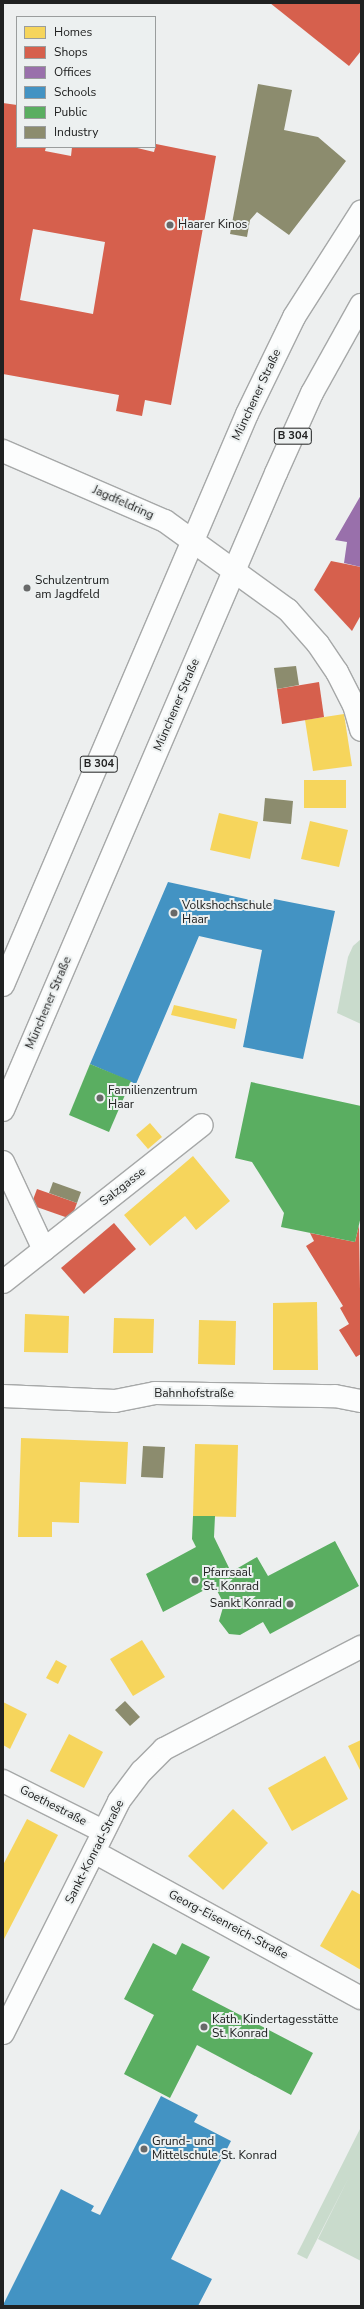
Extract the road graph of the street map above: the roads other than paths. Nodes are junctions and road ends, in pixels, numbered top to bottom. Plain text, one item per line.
1 (361, 212) edge
2 (361, 305) edge
3 (3, 451) edge
4 (192, 541) junction
5 (234, 571) junction
6 (361, 730) edge
7 (3, 985) edge
8 (3, 1110) edge
9 (202, 1124) dead end
10 (3, 1162) edge
11 (44, 1250) junction
12 (3, 1282) edge
13 (3, 1396) edge
14 (361, 1401) edge
15 (361, 1647) edge
16 (3, 1781) edge
17 (103, 1831) junction
18 (94, 1852) junction
19 (361, 1998) edge
20 (3, 2033) edge

1 - 4 street, Münchener Straße / B 304
2 - 5 street, Münchener Straße / B 304
3 - 4 street, Jagdfeldring
4 - 5 street, Jagdfeldring
4 - 7 street, Münchener Straße / B 304
5 - 6 street, Jagdfeldring
5 - 8 street, Münchener Straße / B 304
9 - 11 street, Salzgasse
10 - 11 street
11 - 12 street, Salzgasse
13 - 14 street, Bahnhofstraße
15 - 17 street, Sankt-Konrad-Straße
16 - 17 street, Goethestraße
17 - 18 street, Sankt-Konrad-Straße
18 - 19 street, Georg-Eisenreich-Straße
18 - 20 street, Sankt-Konrad-Straße

